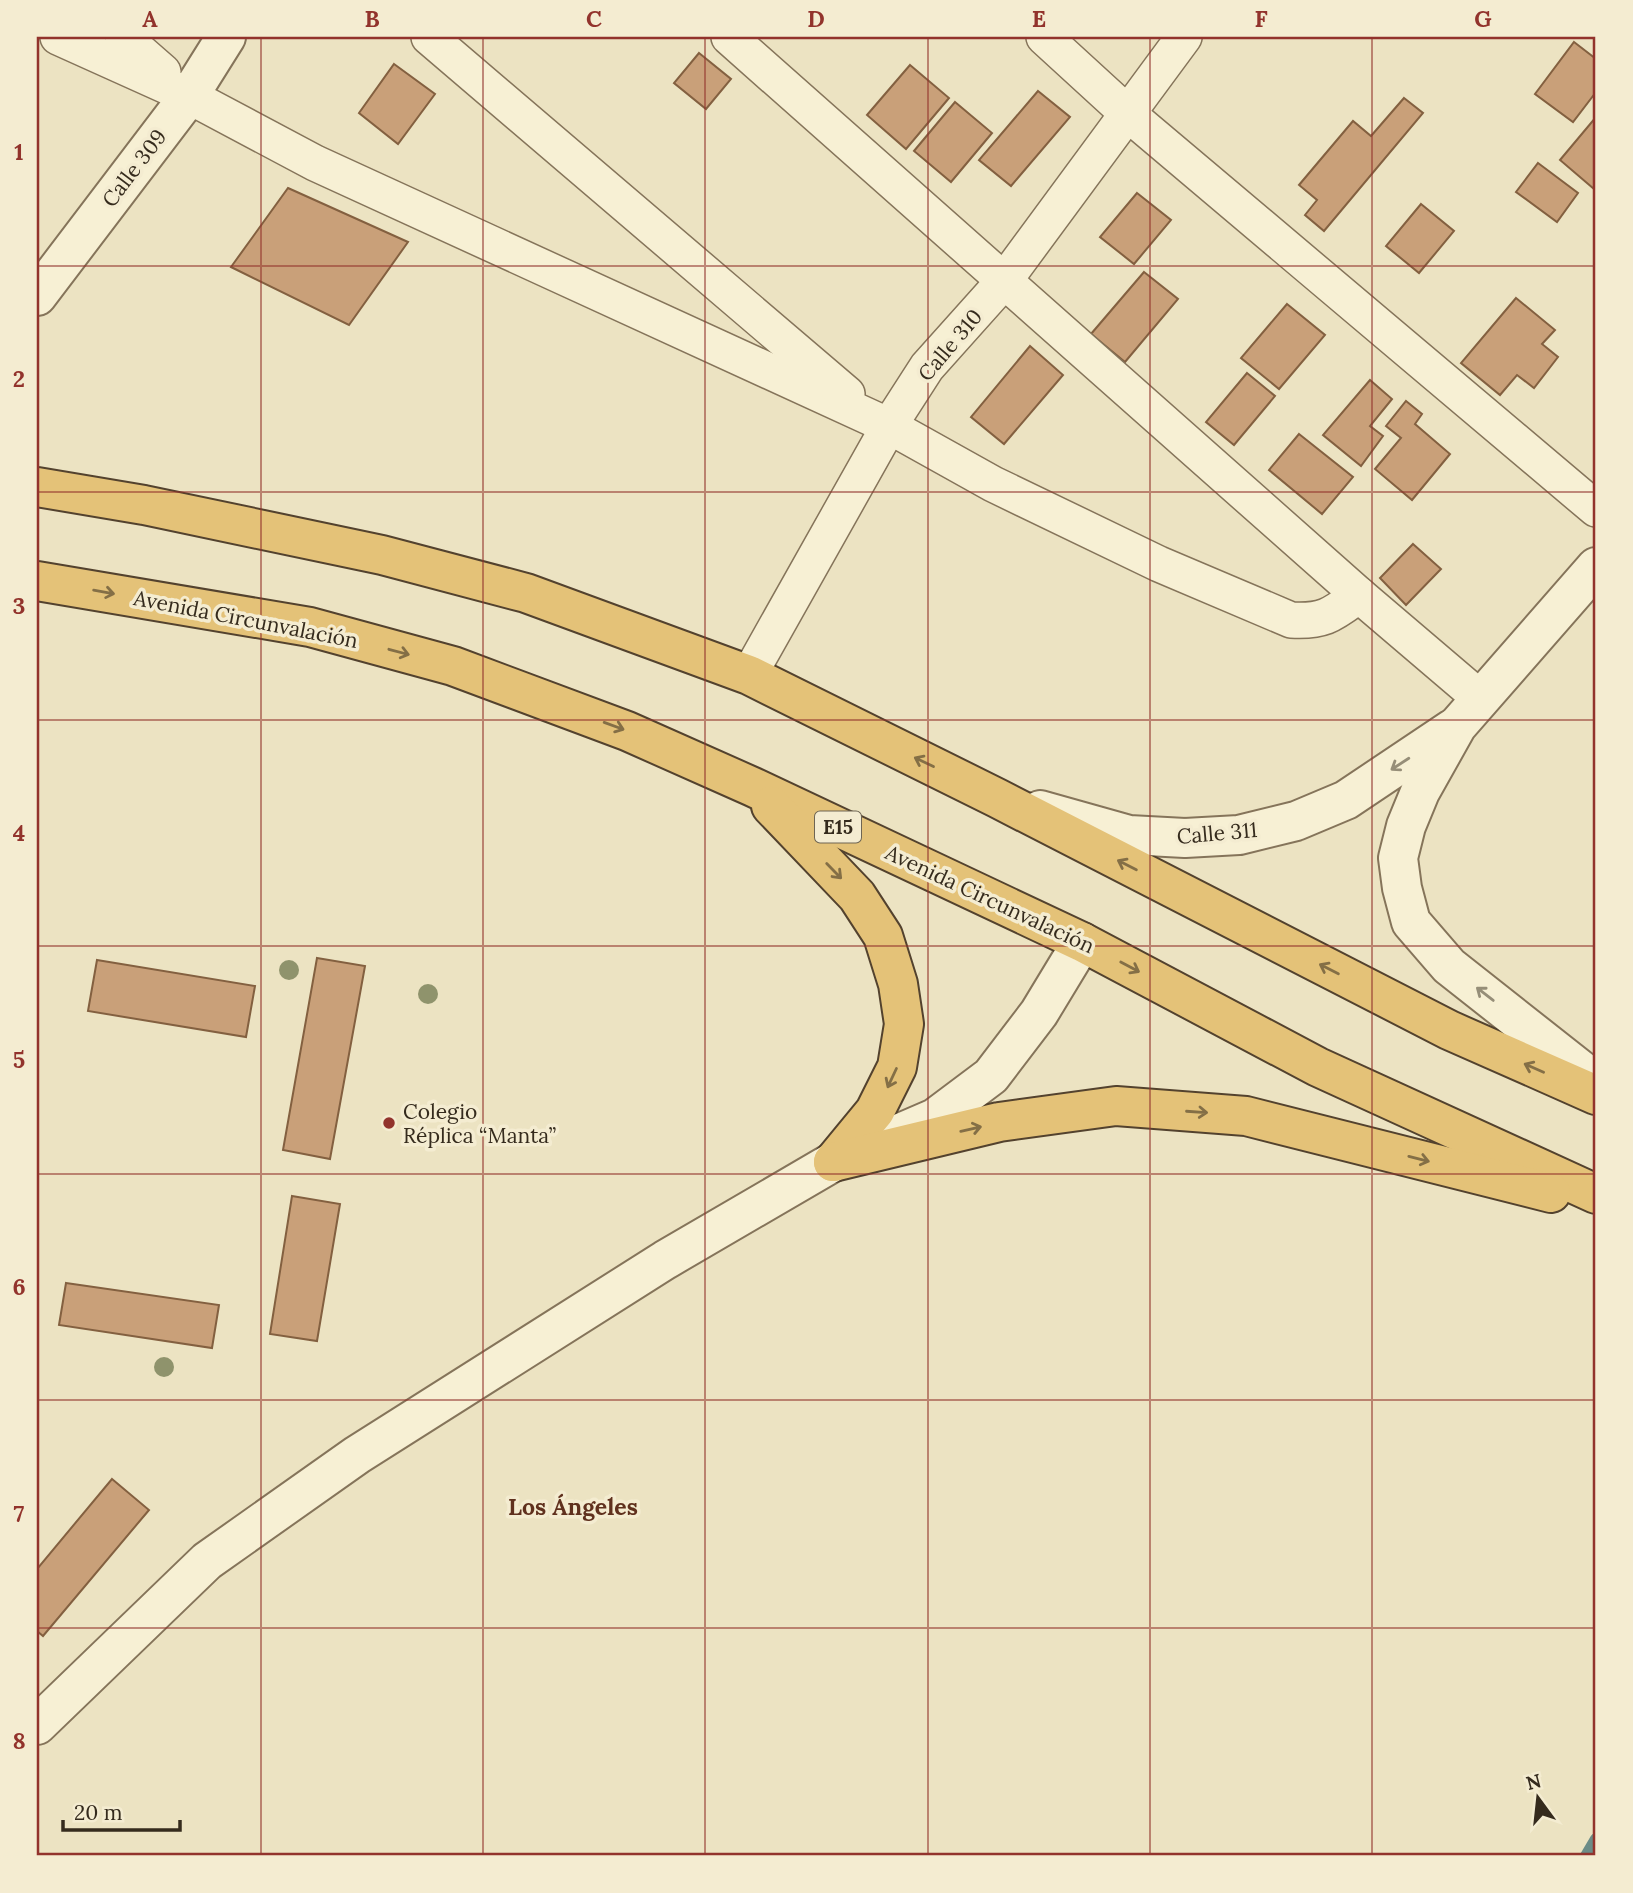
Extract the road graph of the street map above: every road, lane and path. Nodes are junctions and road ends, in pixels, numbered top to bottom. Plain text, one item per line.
1 (58, 37) edge
2 (123, 37) edge
3 (226, 37) edge
4 (429, 37) edge
5 (729, 37) edge
6 (1044, 37) edge
7 (1184, 37) edge
8 (189, 96) junction
9 (1127, 113) junction
10 (1004, 281) junction
11 (37, 296) edge
12 (889, 426) junction
13 (37, 487) edge
14 (1596, 509) edge
15 (1596, 566) edge
16 (37, 581) edge
17 (1359, 595) junction
18 (749, 675) junction
19 (1469, 713) junction
20 (752, 787) junction
21 (997, 798) junction
22 (1082, 942) junction
23 (1596, 1082) edge
24 (1596, 1095) edge
25 (834, 1162) junction
26 (1596, 1194) edge
27 (1596, 1204) edge
28 (37, 1725) edge

1 - 8 street
2 - 8 street
3 - 8 street, Calle 309
4 - 12 street
5 - 10 street
6 - 9 street
7 - 9 street, Calle 310
8 - 11 street, Calle 309
8 - 12 street
9 - 10 street, Calle 310
9 - 14 street
10 - 12 street, Calle 310
10 - 17 street
12 - 17 street
12 - 18 street, Calle 310
13 - 18 highway
15 - 19 street, Calle 311
16 -> 20 highway, Avenida Circunvalación / E15
17 - 19 street
21 -> 18 highway
19 -> 21 street, Calle 311
23 -> 19 street, Calle 311
20 - 22 highway, Avenida Circunvalación / E15
20 -> 25 highway
24 -> 21 highway
22 - 25 street
22 -> 26 highway, Avenida Circunvalación / E15
25 -> 27 highway
25 - 28 street

